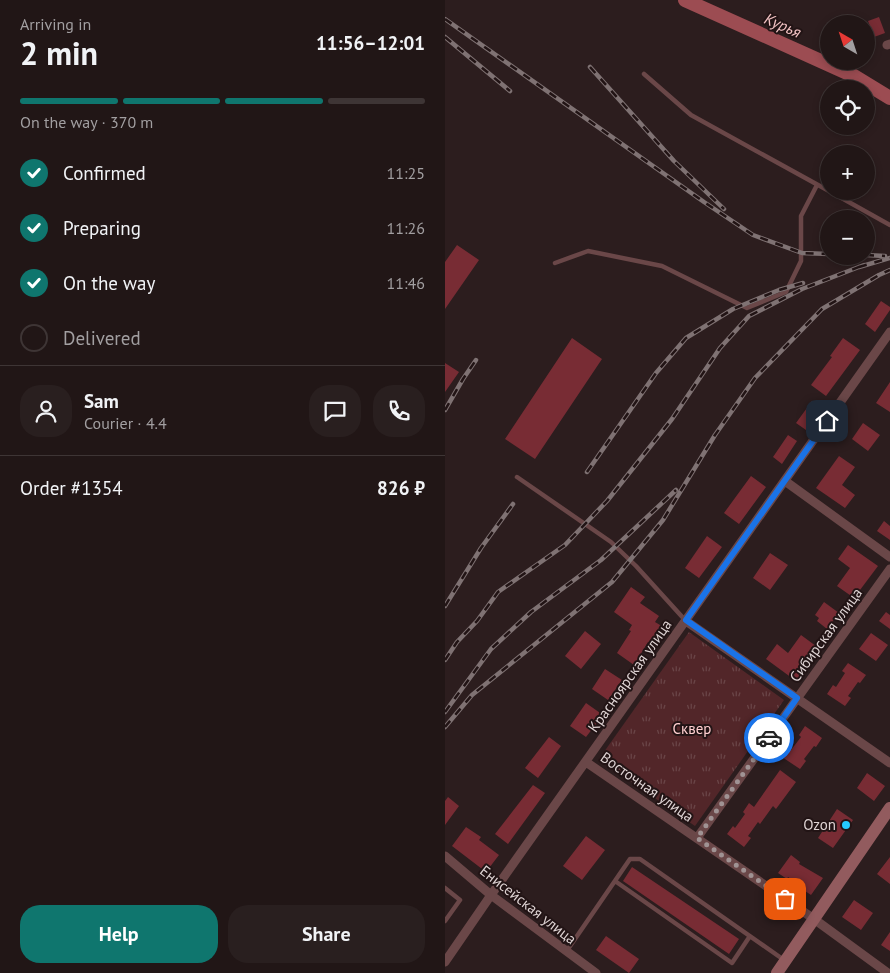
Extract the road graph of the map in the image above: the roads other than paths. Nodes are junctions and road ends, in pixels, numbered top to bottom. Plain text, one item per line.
1 (644, 74) dead end
2 (817, 185) junction
3 (820, 186) edge
4 (845, 200) edge
5 (890, 225) edge
6 (555, 262) dead end
7 (890, 332) edge
8 (517, 477) dead end
9 (785, 480) junction
10 (890, 557) edge
11 (890, 569) edge
12 (686, 620) junction
13 (797, 698) junction
14 (586, 762) junction
15 (890, 763) edge
16 (890, 808) edge
17 (697, 838) junction
18 (445, 856) edge
19 (615, 881) junction
20 (445, 888) edge
21 (491, 895) junction
22 (815, 919) junction
23 (445, 921) edge
24 (750, 936) junction
25 (566, 952) junction
26 (785, 961) junction
27 (445, 962) edge
28 (596, 973) edge
29 (777, 973) edge
30 (889, 973) edge

1 - 2 lane
2 - 3 lane
2 - 6 lane
4 - 5 lane
7 - 9 street, Красноярская улица
8 - 12 lane
9 - 10 street
9 - 12 street, Красноярская улица
11 - 13 street, Сибирская улица
12 - 13 street
12 - 14 street, Красноярская улица
13 - 15 street
13 - 17 street, Сибирская улица
14 - 17 street, Восточная улица
14 - 21 street, Красноярская улица
16 - 22 street
17 - 22 street, Восточная улица
18 - 21 street, Енисейская улица
19 - 24 lane
19 - 24 lane
19 - 25 lane
20 - 23 lane
21 - 25 street, Енисейская улица
21 - 27 street, Красноярская улица
22 - 26 street
22 - 30 street, Восточная улица
24 - 26 lane
25 - 28 street, Енисейская улица
26 - 29 street

